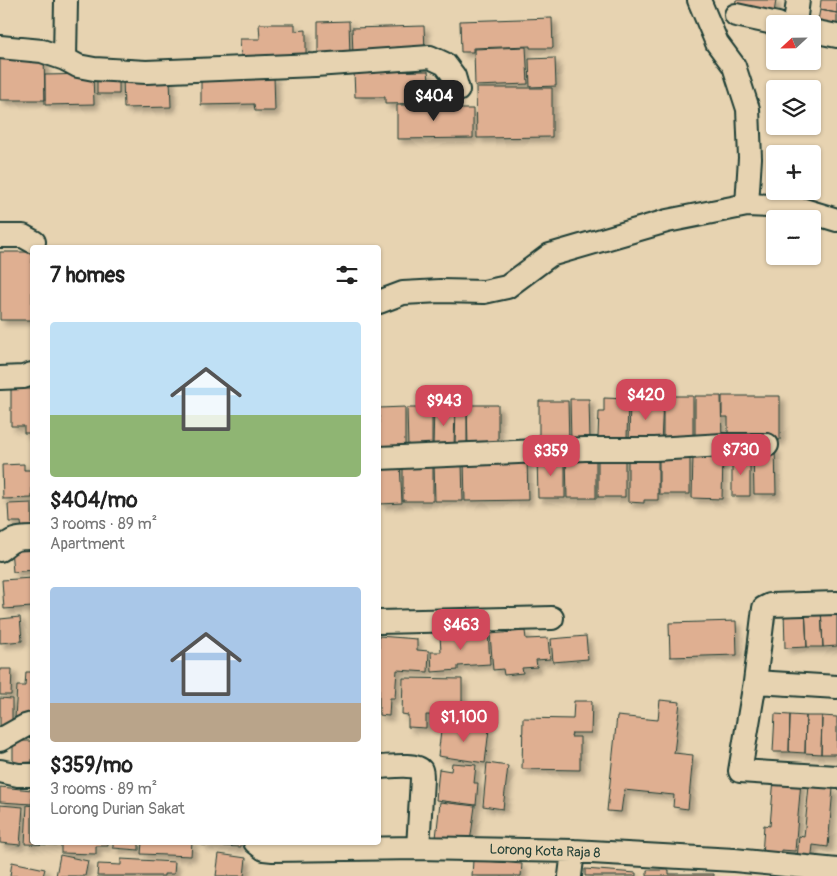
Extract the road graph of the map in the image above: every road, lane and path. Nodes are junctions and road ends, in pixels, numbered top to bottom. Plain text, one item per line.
1 (66, 0) edge
2 (699, 0) edge
3 (798, 0) edge
4 (736, 15) dead end
5 (796, 15) edge
6 (766, 21) edge
7 (821, 33) edge
8 (837, 36) edge
9 (0, 47) edge
10 (65, 59) junction
11 (458, 90) dead end
12 (747, 204) junction
13 (837, 220) edge
14 (0, 236) edge
15 (34, 242) dead end
16 (381, 301) edge
17 (30, 375) edge
18 (0, 378) edge
19 (767, 445) dead end
20 (381, 458) edge
21 (30, 538) edge
22 (0, 550) edge
23 (837, 603) edge
24 (552, 618) dead end
25 (381, 622) edge
26 (755, 682) junction
27 (837, 687) edge
28 (30, 725) edge
29 (0, 740) edge
30 (381, 767) edge
31 (0, 772) edge
32 (30, 775) edge
33 (837, 777) edge
34 (259, 845) edge
35 (418, 848) junction
36 (573, 851) junction
37 (837, 870) edge
38 (814, 872) edge
39 (570, 876) edge

1 - 10 street
2 - 12 street
3 - 5 street
4 - 6 street
7 - 8 street
9 - 10 street
10 - 11 street
12 - 13 street
12 - 16 street
14 - 15 street
17 - 18 street
19 - 20 street
21 - 22 street
23 - 26 street
24 - 25 street
26 - 27 street
26 - 33 street
28 - 29 street
30 - 35 street
31 - 32 street
34 - 35 street, Lorong Kota Raja 8
35 - 36 street, Lorong Kota Raja 8
36 - 38 street, Lorong Kota Raja 8
36 - 39 street
37 - 38 street, Lorong Kota Raja 8

